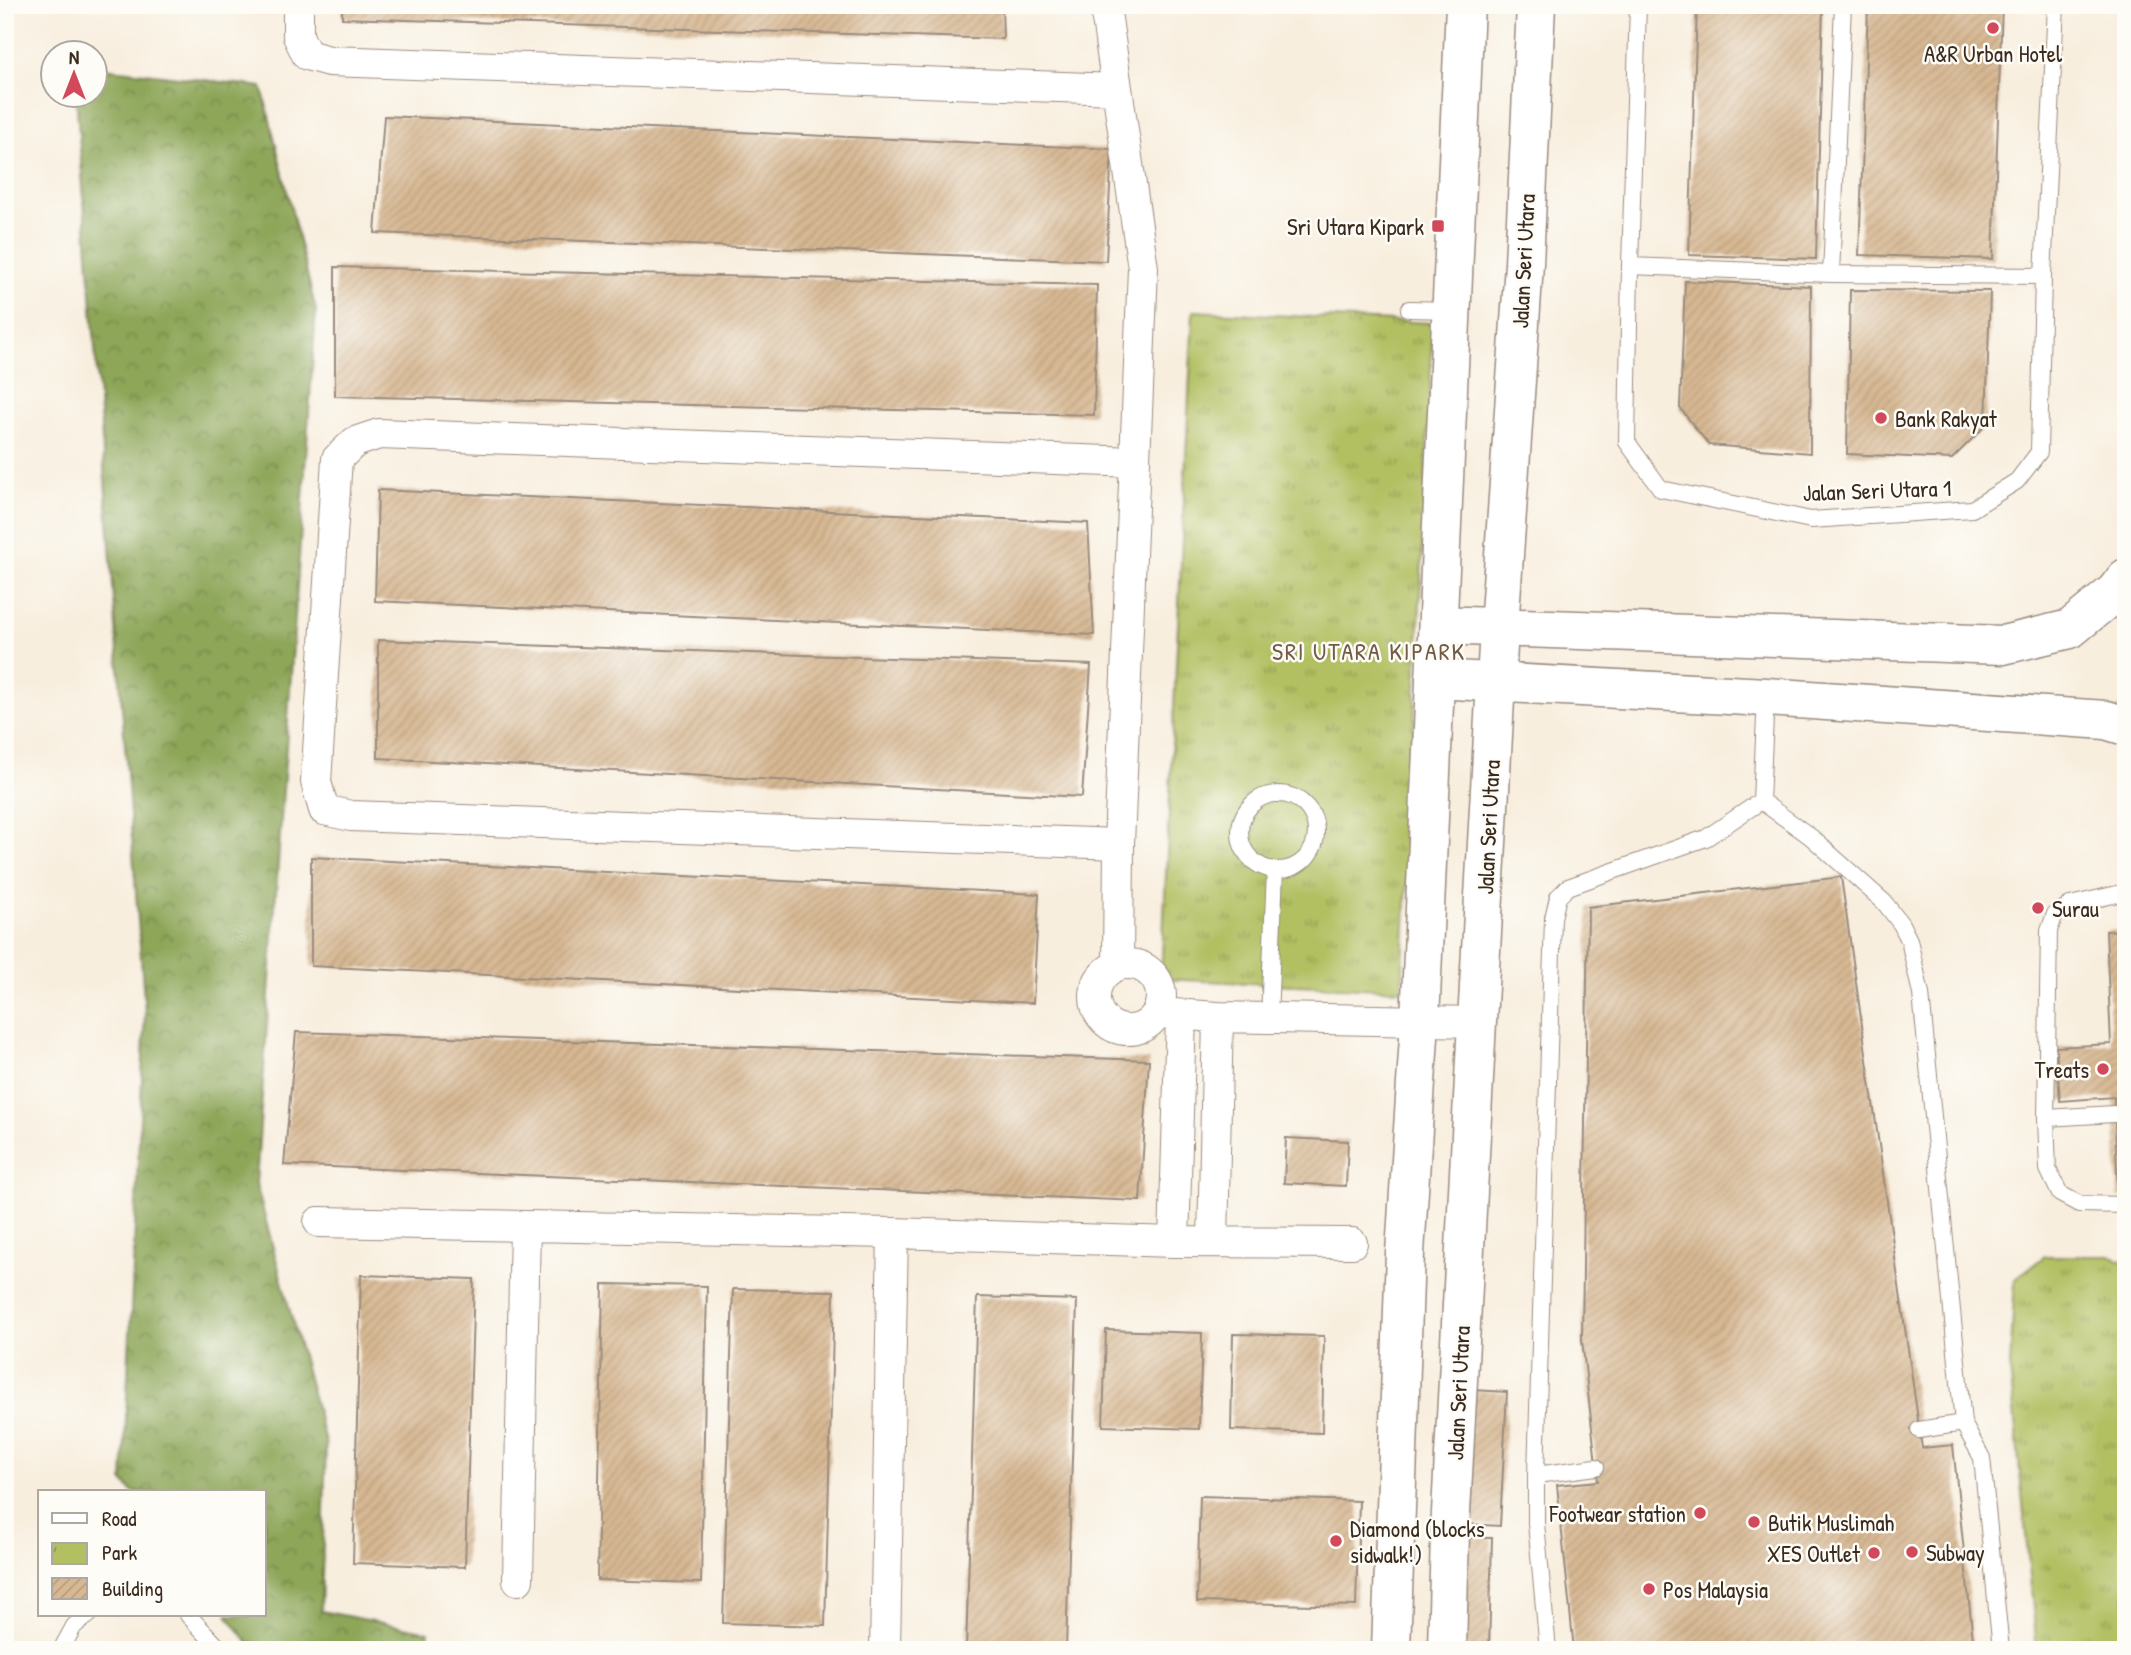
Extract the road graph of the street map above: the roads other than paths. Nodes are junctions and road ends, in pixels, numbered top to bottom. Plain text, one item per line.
1 (298, 5) edge
2 (1105, 5) edge
3 (1465, 5) edge
4 (1536, 5) edge
5 (1638, 5) edge
6 (1843, 5) edge
7 (2056, 5) edge
8 (1117, 89) junction
9 (1630, 266) junction
10 (1831, 274) junction
11 (2043, 275) junction
12 (1409, 309) dead end
13 (1450, 310) junction
14 (1135, 462) junction
15 (2126, 578) edge
16 (1438, 625) junction
17 (1499, 628) junction
18 (1435, 679) junction
19 (1496, 684) junction
20 (1766, 697) junction
21 (2126, 726) edge
22 (1761, 801) junction
23 (1119, 844) junction
24 (1275, 870) junction
25 (2126, 892) edge
26 (1118, 965) junction
27 (1169, 1014) junction
28 (1218, 1017) junction
29 (1269, 1018) junction
30 (1420, 1021) junction
31 (1477, 1022) junction
32 (2114, 1114) dead end
33 (2046, 1118) junction
34 (2126, 1205) edge
35 (319, 1222) dead end
36 (526, 1226) junction
37 (893, 1233) junction
38 (1213, 1241) junction
39 (1174, 1242) junction
40 (1352, 1243) dead end
41 (1963, 1423) junction
42 (1919, 1430) dead end
43 (1596, 1467) dead end
44 (1536, 1475) junction
45 (518, 1580) dead end
46 (88, 1616) edge
47 (189, 1616) edge
48 (61, 1650) edge
49 (221, 1650) edge
50 (885, 1650) edge
51 (1391, 1650) edge
52 (1447, 1650) edge
53 (1548, 1650) edge
54 (2001, 1650) edge

1 - 8 street
2 - 8 street
3 - 13 main road
4 - 17 main road, Jalan Seri Utara
5 - 9 lane, Jalan Seri Utara 1
6 - 10 lane
7 - 11 lane, Jalan Seri Utara 1
8 - 14 street
9 - 10 lane
9 - 11 lane, Jalan Seri Utara 1
10 - 11 lane
12 - 13 lane
13 - 16 main road
14 - 23 street
14 - 23 street
15 - 17 main road
16 - 17 main road
16 - 18 main road
17 - 19 main road, Jalan Seri Utara
18 - 19 main road
18 - 30 main road
19 - 20 main road
19 - 31 main road, Jalan Seri Utara
20 - 21 main road
20 - 22 lane
22 - 41 lane
22 - 44 lane
23 - 26 street
24 - 24 lane
24 - 29 lane
25 - 33 lane
26 - 27 street
26 - 27 street
27 - 28 street
27 - 39 street
28 - 29 street
28 - 38 street
29 - 30 street
30 - 31 street
30 - 51 main road
31 - 52 main road, Jalan Seri Utara
32 - 33 lane
33 - 34 lane
35 - 36 street
36 - 37 street
36 - 45 street
37 - 39 street
37 - 50 street
38 - 39 street
38 - 40 street
41 - 42 lane
41 - 54 lane
43 - 44 lane
44 - 53 lane
46 - 48 lane
47 - 49 lane

